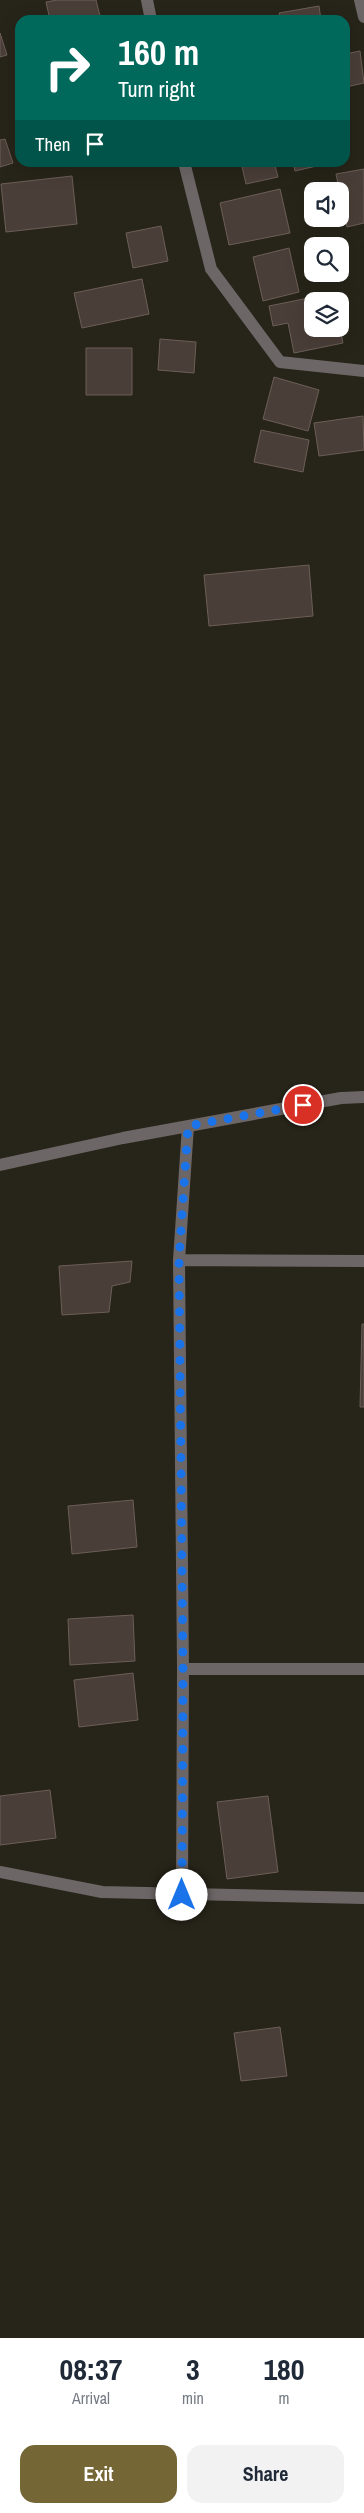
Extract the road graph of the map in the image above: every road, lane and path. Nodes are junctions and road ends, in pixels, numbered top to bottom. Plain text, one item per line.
1 (147, 0) edge
2 (360, 0) edge
3 (150, 15) edge
4 (364, 17) edge
5 (185, 167) edge
6 (364, 371) edge
7 (364, 1098) edge
8 (188, 1126) junction
9 (0, 1164) edge
10 (179, 1260) junction
11 (364, 1261) edge
12 (364, 1669) edge
13 (183, 1670) junction
14 (0, 1872) edge
15 (182, 1895) junction
16 (364, 1898) edge

1 - 3 street
2 - 4 street
5 - 6 street
7 - 8 street
8 - 9 street
8 - 10 street
10 - 11 street
10 - 13 street
12 - 13 street
13 - 15 street
14 - 15 street
15 - 16 street

